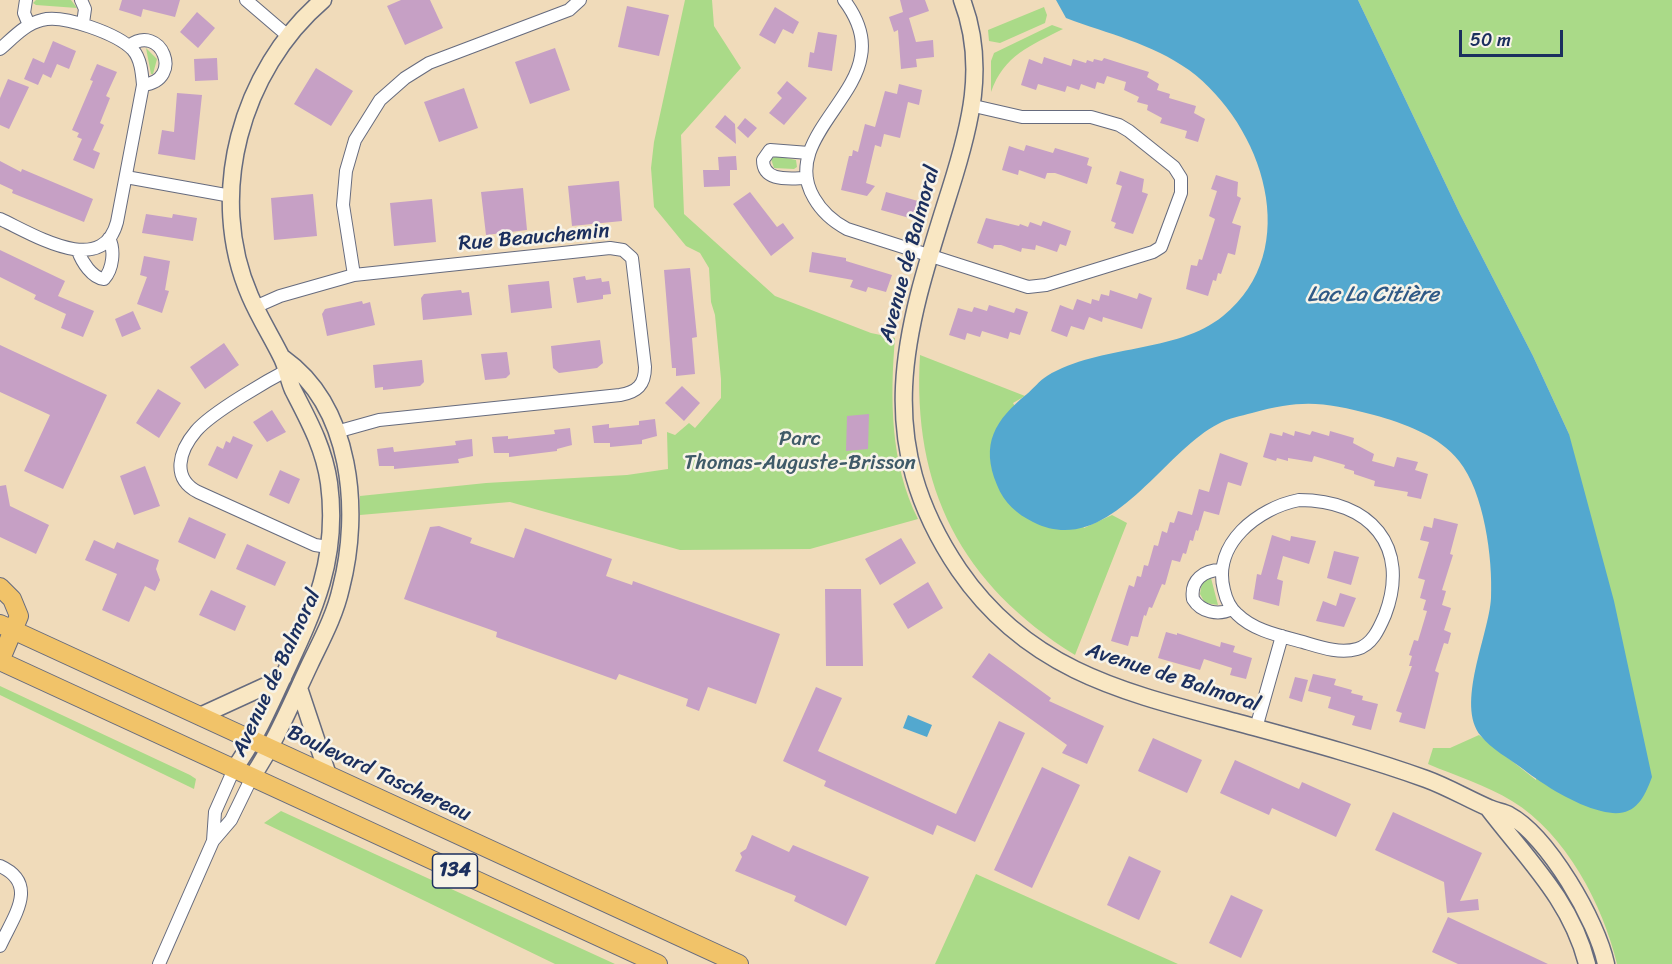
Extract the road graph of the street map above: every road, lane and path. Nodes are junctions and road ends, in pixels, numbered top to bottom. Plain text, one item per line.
1 (26, 0) edge
2 (81, 0) edge
3 (246, 0) edge
4 (323, 0) edge
5 (580, 0) edge
6 (844, 0) edge
7 (962, 0) edge
8 (83, 23) junction
9 (29, 25) junction
10 (288, 36) junction
11 (129, 46) junction
12 (0, 49) edge
13 (143, 86) junction
14 (974, 106) junction
15 (809, 153) junction
16 (126, 177) junction
17 (807, 178) junction
18 (231, 196) junction
19 (0, 219) edge
20 (109, 238) junction
21 (78, 251) junction
22 (929, 256) junction
23 (354, 275) junction
24 (255, 307) junction
25 (287, 365) junction
26 (336, 432) junction
27 (328, 547) junction
28 (1221, 570) junction
29 (0, 586) edge
30 (1233, 609) junction
31 (7, 627) edge
32 (1282, 636) junction
33 (0, 661) edge
34 (283, 678) junction
35 (299, 688) junction
36 (200, 716) junction
37 (1256, 728) junction
38 (254, 741) junction
39 (271, 749) junction
40 (234, 769) junction
41 (328, 775) junction
42 (252, 777) junction
43 (1487, 807) junction
44 (213, 841) junction
45 (0, 866) edge
46 (0, 946) edge
47 (159, 964) edge
48 (658, 964) edge
49 (739, 964) edge
50 (1587, 964) edge
51 (1606, 964) edge

1 - 9 street
2 - 8 street
3 - 10 street
4 - 10 street, Avenue de Balmoral
5 - 23 street
6 - 15 street
7 - 14 street, Avenue de Balmoral
8 - 9 street
8 - 11 street
9 - 12 street
10 - 18 street, Avenue de Balmoral
11 - 13 street
11 - 13 street
13 - 16 street
14 - 22 street, Avenue de Balmoral
14 - 22 street
15 - 17 street
15 - 17 street
16 - 18 street
16 - 20 street
17 - 22 street
18 - 24 street, Avenue de Balmoral
19 - 21 street
20 - 21 street
20 - 21 street
22 - 37 street, Avenue de Balmoral
23 - 24 street, Rue Beauchemin
23 - 26 street, Rue Beauchemin
24 - 25 street, Avenue de Balmoral
25 - 26 street, Avenue de Balmoral
25 - 27 street, Avenue de Balmoral
25 - 27 street
26 - 35 street, Avenue de Balmoral
27 - 34 street, Avenue de Balmoral
28 - 30 street
28 - 30 street
28 - 32 street
29 - 31 main road
30 - 32 street
31 - 33 main road
31 - 36 main road, Boulevard Taschereau / 134
32 - 37 street
33 - 40 main road, 134
34 - 36 street
34 - 38 street, Avenue de Balmoral
35 - 39 street, Avenue de Balmoral
35 - 41 street
36 - 38 main road, Boulevard Taschereau / 134
37 - 43 street, Avenue de Balmoral
38 - 39 main road, Boulevard Taschereau / 134
38 - 40 street, Avenue de Balmoral
39 - 41 main road, Boulevard Taschereau / 134
39 - 42 street, Avenue de Balmoral
40 - 42 main road, 134
40 - 44 street
41 - 49 main road, Boulevard Taschereau / 134
42 - 44 street
42 - 48 main road, 134
43 - 50 street, Avenue de Balmoral
43 - 51 street, Avenue de Balmoral
44 - 47 street
45 - 46 street

